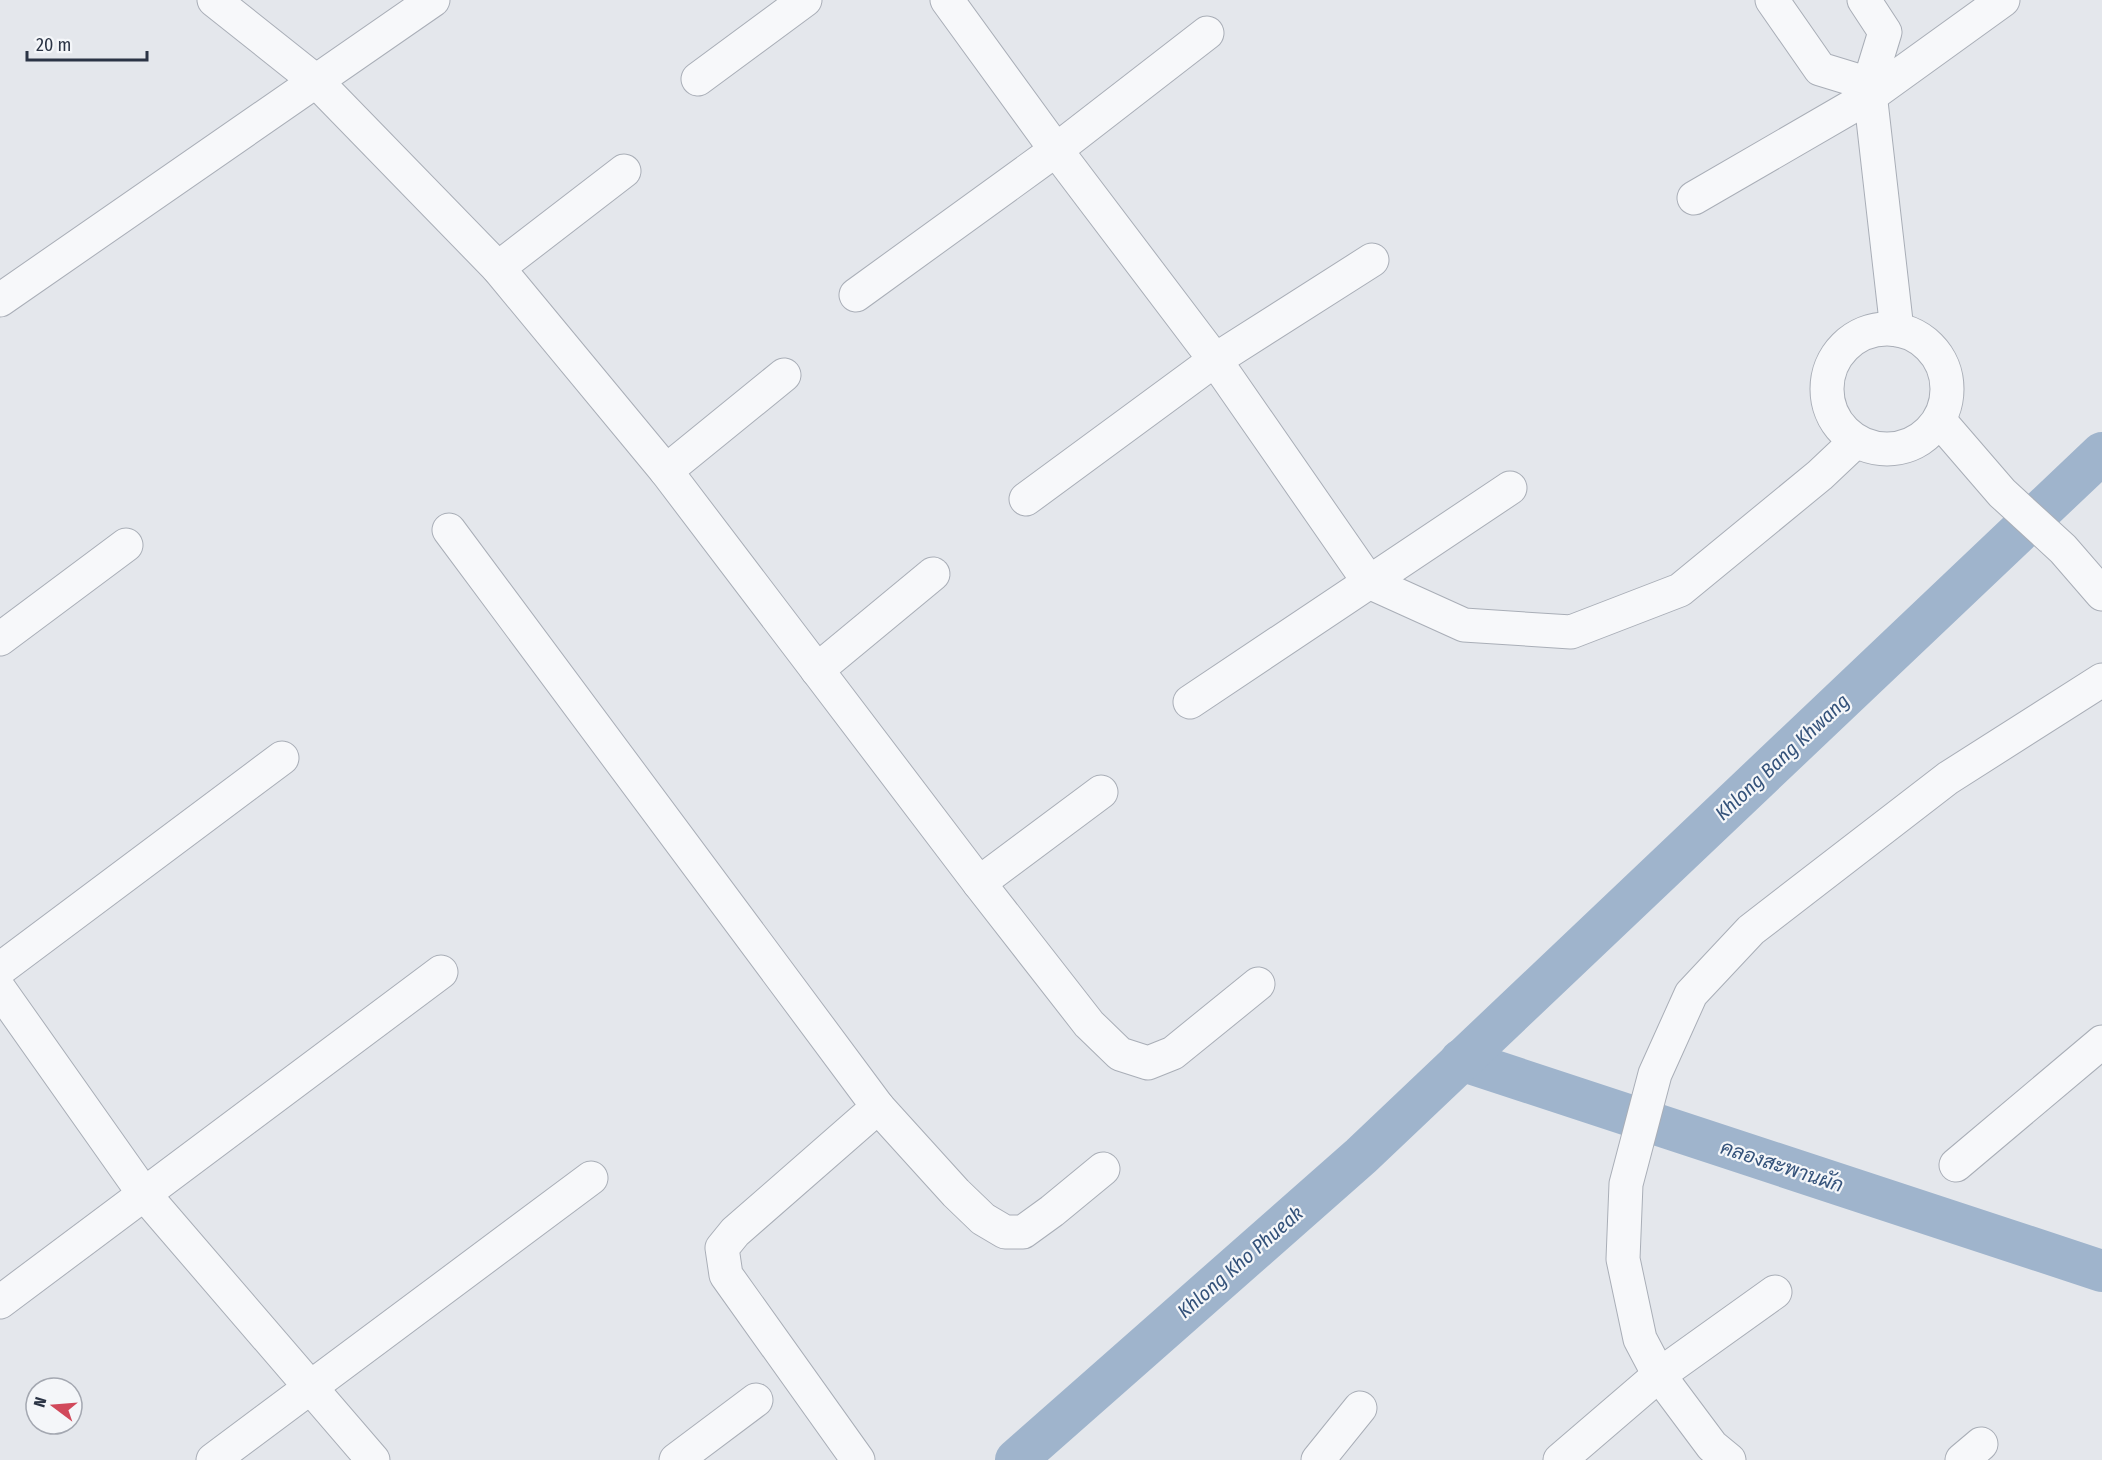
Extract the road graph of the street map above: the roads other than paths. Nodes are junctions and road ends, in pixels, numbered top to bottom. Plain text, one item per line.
1 (214, 0) edge
2 (434, 0) edge
3 (805, 0) edge
4 (947, 0) edge
5 (1772, 0) edge
6 (1864, 0) edge
7 (2003, 0) edge
8 (1207, 33) dead end
9 (698, 79) dead end
10 (317, 82) junction
11 (1869, 90) junction
12 (1056, 150) junction
13 (624, 171) dead end
14 (1694, 198) dead end
15 (1372, 260) dead end
16 (498, 268) junction
17 (856, 295) dead end
18 (0, 300) edge
19 (1897, 330) junction
20 (1215, 360) junction
21 (784, 375) dead end
22 (1939, 420) junction
23 (1856, 441) junction
24 (666, 471) junction
25 (1510, 488) dead end
26 (1026, 499) dead end
27 (449, 530) dead end
28 (126, 545) dead end
29 (933, 574) dead end
30 (1369, 582) junction
31 (2102, 594) edge
32 (0, 639) edge
33 (817, 670) junction
34 (2102, 680) edge
35 (1190, 702) dead end
36 (282, 758) dead end
37 (1101, 792) dead end
38 (979, 884) junction
39 (0, 969) edge
40 (441, 972) dead end
41 (1258, 984) dead end
42 (0, 990) edge
43 (2102, 1042) edge
44 (878, 1107) junction
45 (1956, 1165) dead end
46 (1103, 1169) dead end
47 (591, 1178) dead end
48 (144, 1194) junction
49 (1775, 1292) dead end
50 (0, 1302) edge
51 (1659, 1375) junction
52 (311, 1387) junction
53 (756, 1400) dead end
54 (1360, 1408) dead end
55 (213, 1460) edge
56 (373, 1460) edge
57 (676, 1460) edge
58 (858, 1460) edge
59 (1318, 1460) edge
60 (1560, 1460) edge
61 (1729, 1460) edge

1 - 10 street
2 - 10 street
3 - 9 street
4 - 12 street
5 - 11 street
6 - 11 street
7 - 11 street
8 - 12 street
10 - 16 street
10 - 18 street
11 - 14 street
11 - 19 street
12 - 17 street
12 - 20 street
13 - 16 street
15 - 20 street
16 - 24 street
19 - 22 street
19 - 23 street
20 - 26 street
20 - 30 street
21 - 24 street
22 - 23 street
22 - 31 street
23 - 30 street
24 - 33 street
25 - 30 street
27 - 44 street
28 - 32 street
29 - 33 street
30 - 35 street
33 - 38 street
34 - 51 street
36 - 39 street
37 - 38 street
38 - 41 street
40 - 48 street
42 - 48 street
43 - 45 street
44 - 46 street
44 - 58 street
47 - 52 street
48 - 50 street
48 - 52 street
49 - 51 street
51 - 60 street
51 - 61 street
52 - 55 street
52 - 56 street
53 - 57 street
54 - 59 street

